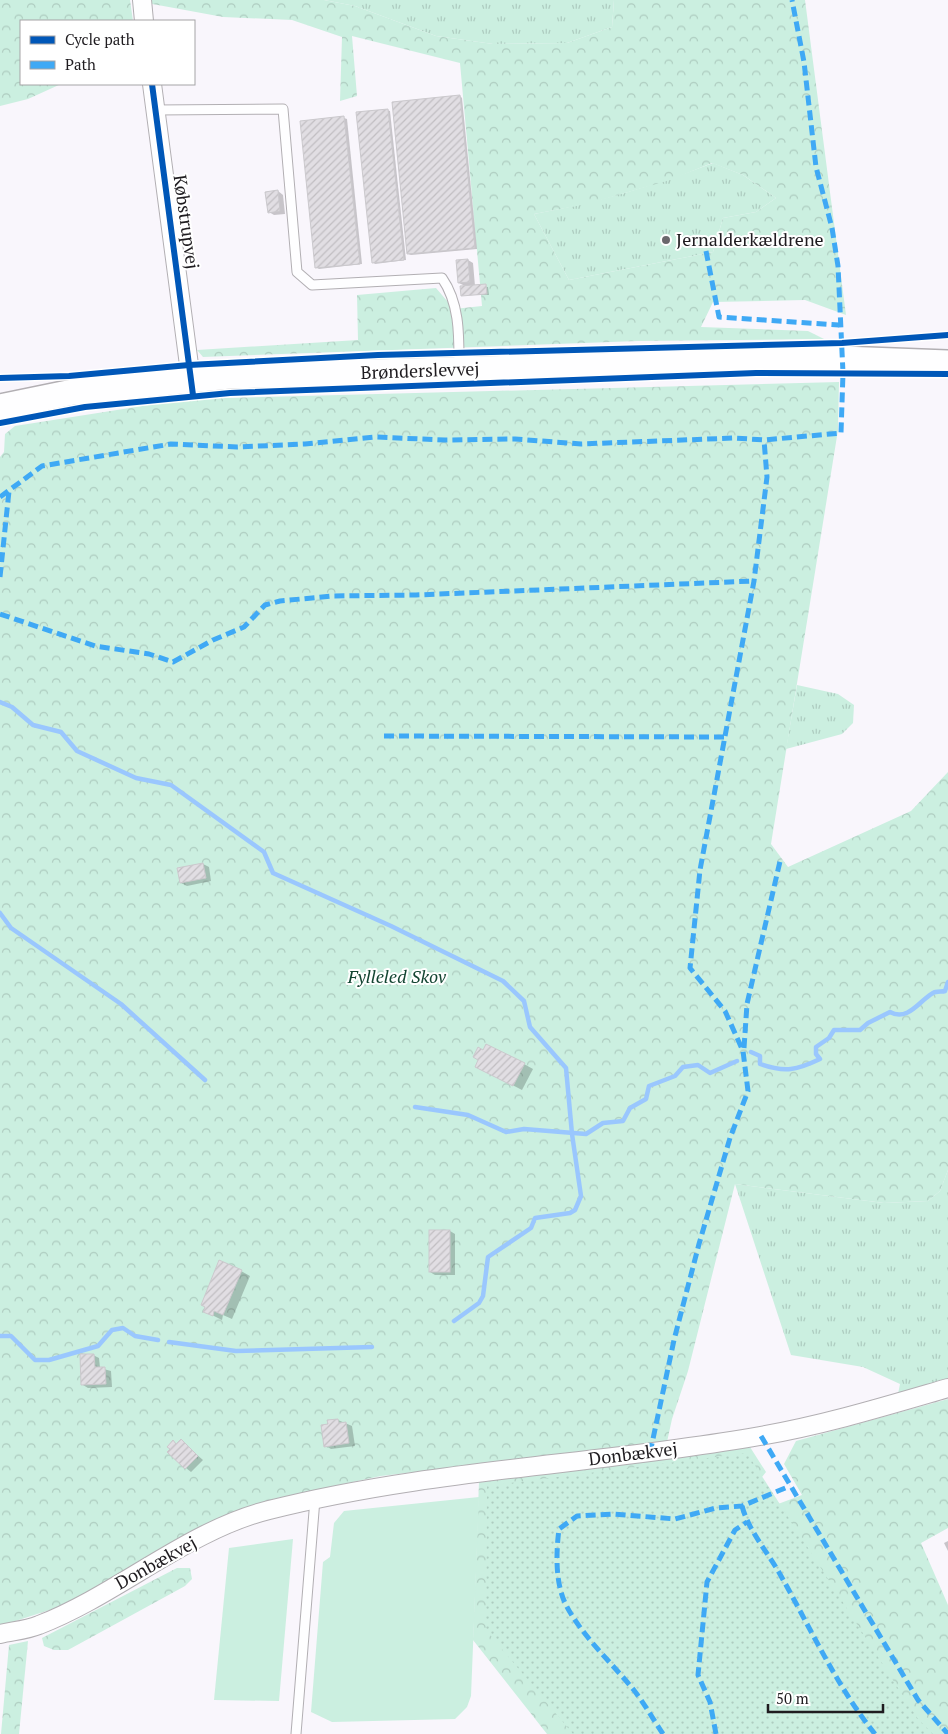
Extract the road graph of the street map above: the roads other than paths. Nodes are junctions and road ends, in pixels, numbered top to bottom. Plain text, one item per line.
1 (142, 0) edge
2 (144, 20) edge
3 (152, 85) edge
4 (155, 110) junction
5 (948, 347) edge
6 (842, 359) junction
7 (948, 363) edge
8 (190, 365) dead end
9 (460, 370) junction
10 (2, 410) edge
11 (948, 1388) edge
12 (315, 1500) junction
13 (0, 1634) edge
14 (296, 1734) edge

1 - 2 street
3 - 4 street, Købstrupvej
4 - 8 street, Købstrupvej
4 - 9 lane
5 - 6 main road, Brønderslevvej
6 - 7 main road, Brønderslevvej
6 - 9 main road, Brønderslevvej
9 - 10 main road, Brønderslevvej
11 - 12 street, Donbækvej
12 - 13 street, Donbækvej
12 - 14 lane

